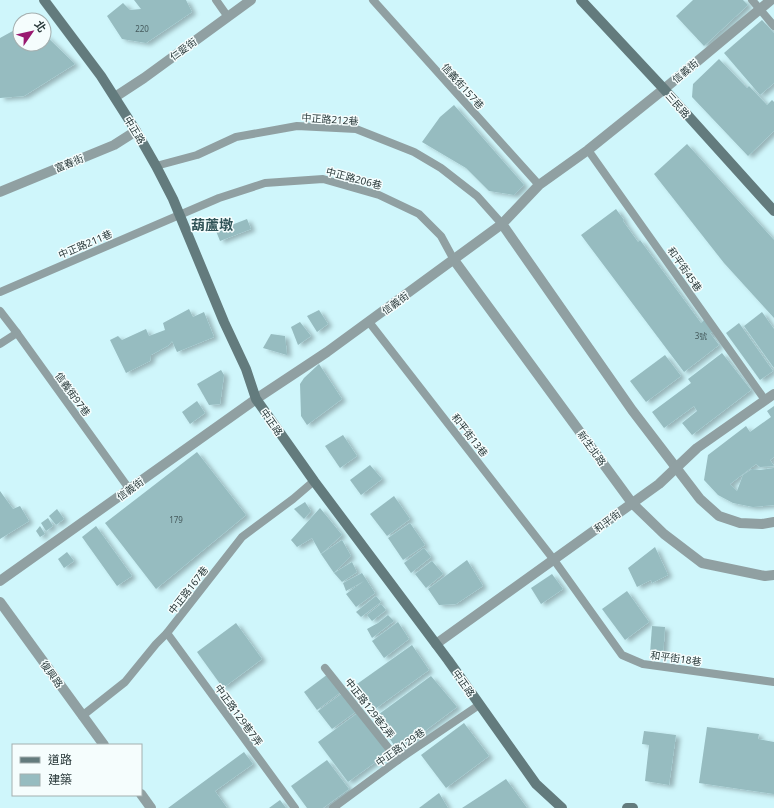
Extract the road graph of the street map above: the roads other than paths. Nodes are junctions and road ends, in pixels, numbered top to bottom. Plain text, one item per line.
1 (44, 0) edge
2 (216, 0) edge
3 (251, 0) edge
4 (373, 0) edge
5 (581, 0) edge
6 (752, 0) edge
7 (771, 0) edge
8 (760, 10) junction
9 (228, 17) junction
10 (774, 26) edge
11 (664, 89) junction
12 (115, 97) junction
13 (136, 131) junction
14 (588, 150) junction
15 (156, 166) junction
16 (539, 185) junction
17 (0, 192) edge
18 (774, 211) edge
19 (179, 215) junction
20 (502, 224) junction
21 (454, 260) junction
22 (0, 292) edge
23 (0, 311) edge
24 (369, 322) junction
25 (17, 333) junction
26 (0, 344) edge
27 (774, 394) edge
28 (256, 399) junction
29 (765, 400) junction
30 (676, 468) junction
31 (314, 481) junction
32 (130, 490) junction
33 (632, 503) junction
34 (774, 522) edge
35 (554, 560) junction
36 (774, 575) edge
37 (0, 581) edge
38 (0, 602) edge
39 (167, 633) junction
40 (436, 644) junction
41 (325, 668) dead end
42 (774, 682) edge
43 (479, 705) junction
44 (82, 716) junction
45 (103, 744) edge
46 (398, 760) junction
47 (142, 795) edge
48 (151, 808) edge
49 (295, 808) edge
50 (333, 808) edge
51 (562, 808) edge
52 (627, 808) edge
53 (633, 808) edge

1 - 12 street, 中正路
2 - 9 lane
3 - 9 street, 仁愛街
4 - 16 lane, 信義街157巷
5 - 11 street, 三民路
6 - 8 lane
7 - 8 street, 信義街
8 - 10 lane
8 - 11 street, 信義街
9 - 12 street, 仁愛街
11 - 14 street, 信義街
11 - 18 street, 三民路
12 - 13 street, 中正路
13 - 15 street, 中正路
13 - 17 street, 富春街
14 - 16 street, 信義街
14 - 29 lane, 和平街45巷
15 - 19 street, 中正路
15 - 20 lane, 中正路212巷
16 - 20 street, 信義街
19 - 21 lane, 中正路206巷
19 - 22 lane, 中正路211巷
19 - 28 street, 中正路
20 - 21 street, 信義街
20 - 30 street
21 - 24 street, 信義街
21 - 33 street, 新生北路
23 - 25 lane, 信義街97巷
24 - 28 street, 信義街
24 - 35 lane, 和平街13巷
25 - 26 lane
25 - 32 lane, 信義街97巷
27 - 29 street, 和平街
28 - 31 street, 中正路
28 - 32 street, 信義街
29 - 30 street, 和平街
30 - 33 street, 和平街
30 - 34 street
31 - 39 lane, 中正路167巷
31 - 40 street, 中正路
32 - 37 street, 信義街
33 - 35 street, 和平街
33 - 36 street, 新生北路
35 - 40 street, 和平街
35 - 42 lane, 和平街18巷
38 - 44 street, 復興路
39 - 44 lane, 中正路167巷
39 - 49 lane, 中正路129巷7弄
40 - 43 street, 中正路
41 - 46 lane, 中正路129巷2弄
43 - 46 lane, 中正路129巷
43 - 51 street, 中正路
44 - 45 street, 復興路
46 - 50 lane, 中正路129巷
47 - 48 street
52 - 53 street

